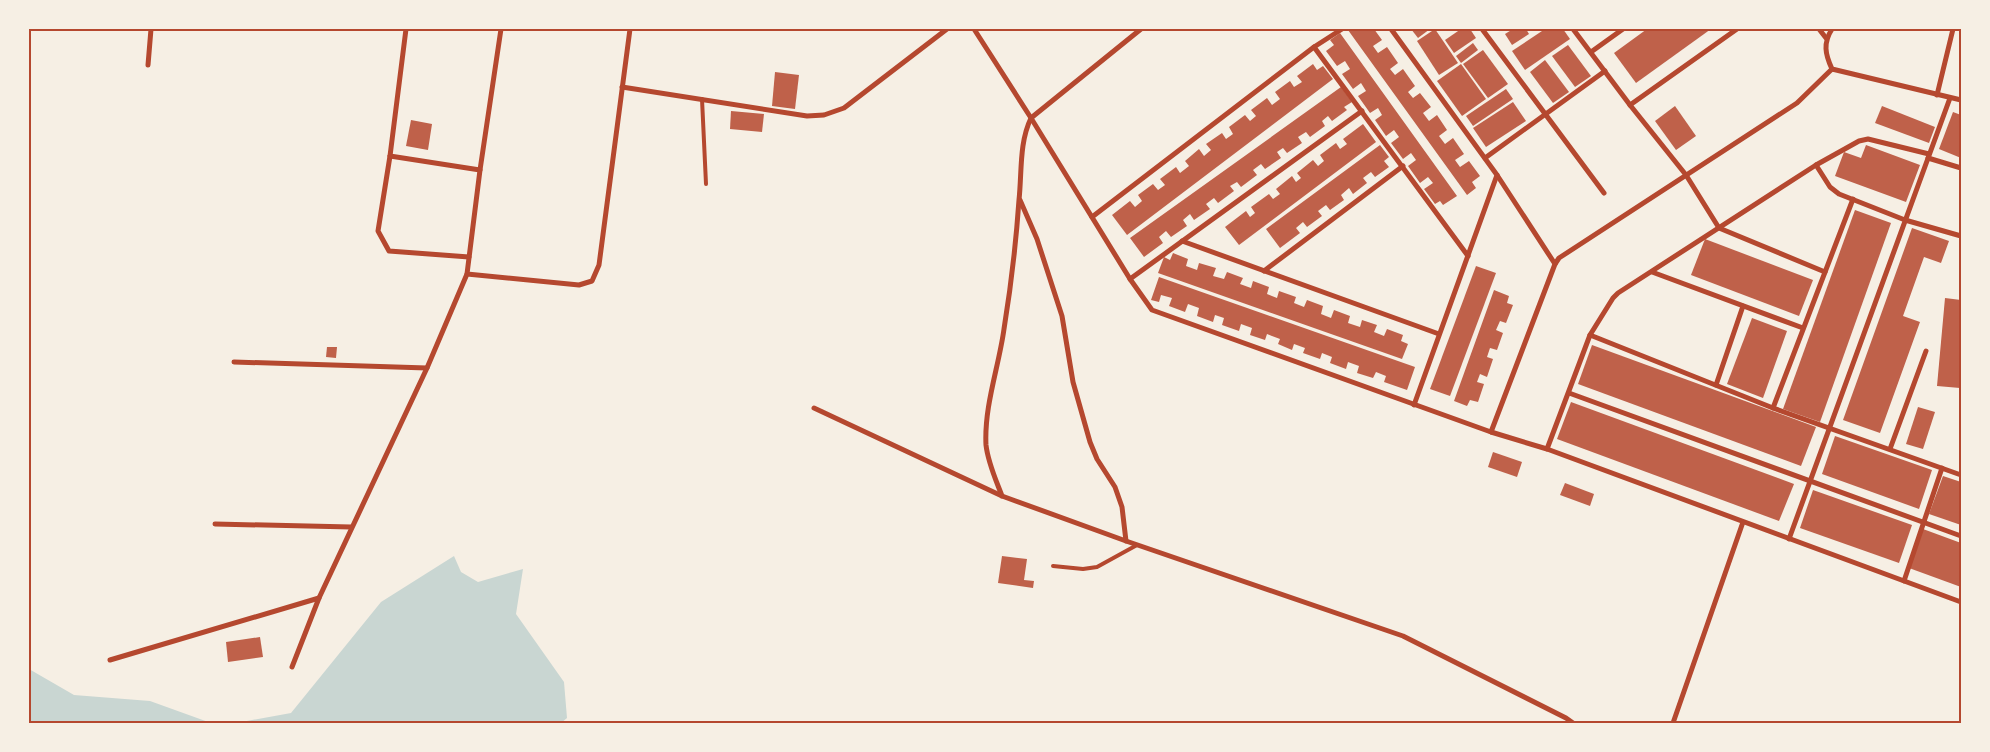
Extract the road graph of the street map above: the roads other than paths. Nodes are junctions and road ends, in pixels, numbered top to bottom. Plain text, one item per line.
1 (151, 29) edge
2 (406, 29) edge
3 (501, 29) edge
4 (630, 29) edge
5 (946, 29) edge
6 (974, 29) edge
7 (1141, 29) edge
8 (1342, 29) edge
9 (1391, 29) edge
10 (1482, 29) edge
11 (1573, 29) edge
12 (1623, 29) edge
13 (1737, 29) edge
14 (1819, 29) edge
15 (1832, 29) edge
16 (1953, 29) edge
17 (1826, 38) junction
18 (1314, 47) junction
19 (1591, 52) junction
20 (148, 65) dead end
21 (1832, 69) junction
22 (1605, 71) junction
23 (622, 87) junction
24 (1937, 95) junction
25 (1950, 98) junction
26 (702, 99) junction
27 (1961, 100) edge
28 (1630, 105) junction
29 (1362, 111) junction
30 (1546, 114) junction
31 (1031, 118) junction
32 (390, 156) junction
33 (1929, 156) junction
34 (1485, 158) junction
35 (1402, 166) junction
36 (1816, 166) junction
37 (1961, 168) edge
38 (480, 170) junction
39 (1497, 175) junction
40 (1686, 175) junction
41 (706, 184) dead end
42 (1604, 193) dead end
43 (1852, 199) junction
44 (1019, 200) junction
45 (1092, 218) junction
46 (1906, 220) junction
47 (1719, 228) junction
48 (1961, 236) edge
49 (1182, 241) junction
50 (1468, 256) junction
51 (469, 257) junction
52 (1555, 264) junction
53 (1264, 271) junction
54 (1652, 272) junction
55 (1825, 272) junction
56 (467, 274) junction
57 (1130, 279) junction
58 (1743, 306) junction
59 (1803, 328) junction
60 (1440, 334) junction
61 (1590, 335) junction
62 (1926, 351) dead end
63 (234, 362) dead end
64 (426, 368) junction
65 (1716, 385) junction
66 (1569, 392) junction
67 (1414, 405) junction
68 (814, 408) dead end
69 (1773, 408) junction
70 (1830, 427) junction
71 (1492, 432) junction
72 (1547, 448) junction
73 (1890, 449) junction
74 (1942, 468) junction
75 (1961, 475) edge
76 (1810, 482) junction
77 (1002, 496) junction
78 (1743, 522) junction
79 (1923, 523) junction
80 (215, 524) dead end
81 (351, 527) junction
82 (1961, 536) edge
83 (1789, 539) junction
84 (1126, 541) junction
85 (1137, 545) junction
86 (1053, 566) dead end
87 (1904, 581) junction
88 (319, 598) junction
89 (1961, 602) edge
90 (110, 660) dead end
91 (292, 667) dead end
92 (1573, 723) edge
93 (1673, 723) edge

1 - 20 street
2 - 32 street
3 - 38 street
4 - 23 street
5 - 26 street
6 - 31 street
7 - 31 street
8 - 18 street
9 - 34 street
10 - 30 street
11 - 19 street
12 - 19 street
13 - 28 street
14 - 17 street
15 - 17 street
16 - 24 street
17 - 21 street
18 - 29 street
18 - 45 street
19 - 22 street
21 - 24 street
21 - 40 street
22 - 28 street
22 - 30 street
23 - 26 street
23 - 56 street
24 - 25 street
25 - 27 street
25 - 33 street
26 - 41 lane
28 - 40 street
29 - 35 street
29 - 49 street
30 - 34 street
30 - 42 street
31 - 44 street
31 - 45 street
32 - 38 street
32 - 51 street
33 - 36 street
33 - 37 street
33 - 46 street
34 - 39 street
35 - 50 street
35 - 53 street
36 - 43 street
36 - 47 street
38 - 51 street
39 - 50 street
39 - 52 street
40 - 47 street
40 - 52 street
43 - 46 street
43 - 55 street
44 - 77 street
44 - 84 street
45 - 57 street
46 - 48 street
46 - 70 street
47 - 54 street
47 - 55 street
49 - 53 street
49 - 57 street
50 - 60 street
51 - 56 street
52 - 71 street
53 - 60 street
54 - 58 street
54 - 61 street
55 - 59 street
56 - 64 street
57 - 67 street
58 - 59 street
58 - 65 street
59 - 69 street
60 - 67 street
61 - 65 street
61 - 66 street
62 - 73 street
63 - 64 street
64 - 81 street
65 - 69 street
66 - 72 street
66 - 76 street
67 - 71 street
68 - 77 street
69 - 70 street
70 - 73 street
70 - 76 street
71 - 72 street
72 - 78 street
73 - 74 street
74 - 75 street
74 - 79 street
76 - 79 street
76 - 83 street
77 - 84 street
78 - 83 street
78 - 93 street
79 - 82 street
79 - 87 street
80 - 81 street
81 - 88 street
83 - 87 street
84 - 85 street
85 - 86 lane
85 - 92 street
87 - 89 street
88 - 90 street
88 - 91 street

